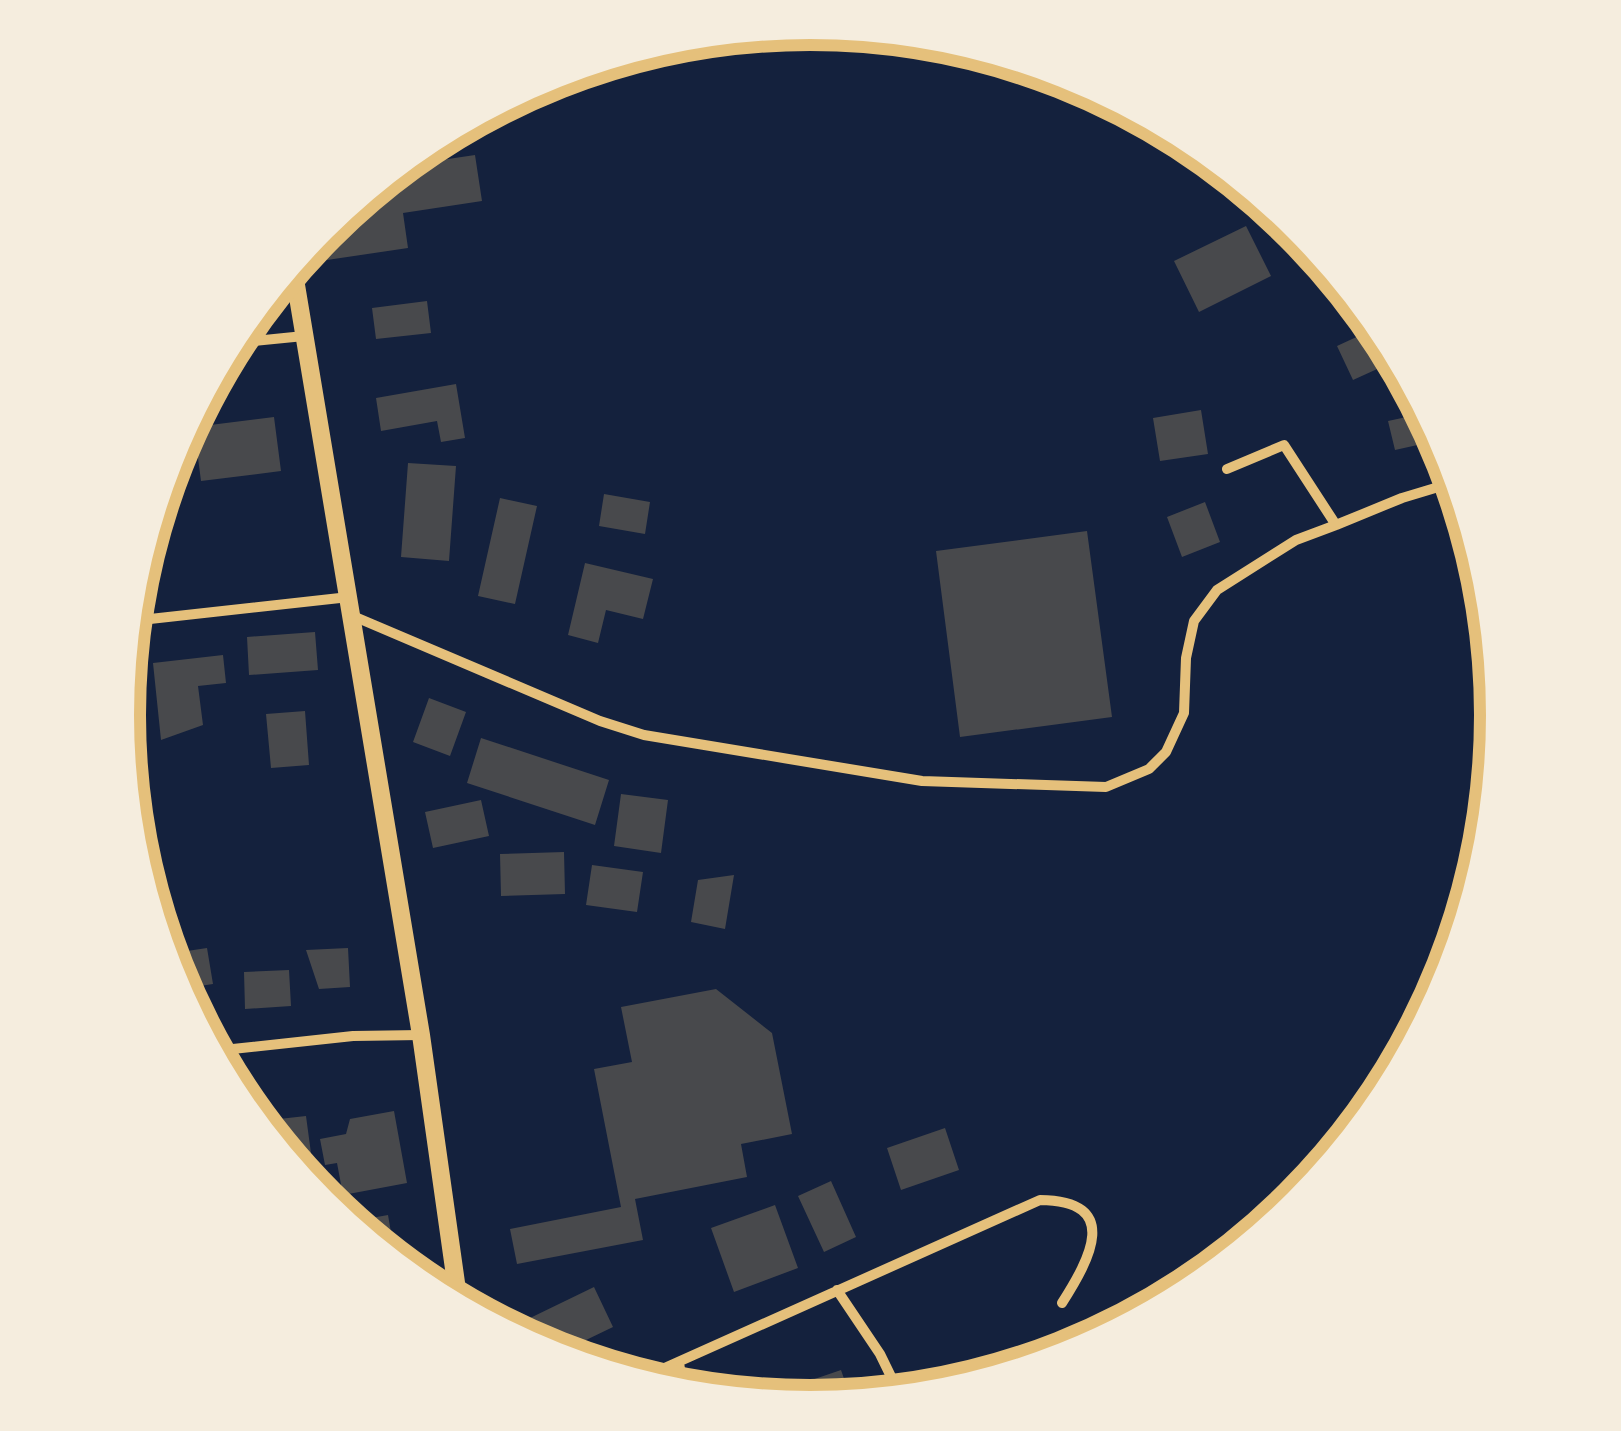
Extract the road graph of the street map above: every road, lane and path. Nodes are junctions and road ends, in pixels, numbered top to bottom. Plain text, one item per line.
1 (296, 286) edge
2 (304, 336) junction
3 (254, 341) edge
4 (1228, 469) dead end
5 (1440, 487) edge
6 (1336, 525) junction
7 (351, 607) junction
8 (147, 620) edge
9 (421, 1035) junction
10 (230, 1050) edge
11 (456, 1284) edge
12 (836, 1290) junction
13 (1062, 1303) dead end
14 (678, 1362) junction
15 (663, 1369) edge
16 (680, 1373) edge
17 (893, 1381) edge

1 - 2 street
2 - 3 street
2 - 7 street
4 - 6 street
5 - 6 street
6 - 7 street
7 - 8 street
7 - 9 street
9 - 10 street
9 - 11 street
12 - 13 street
12 - 14 street
12 - 17 street
14 - 15 street
14 - 16 street

